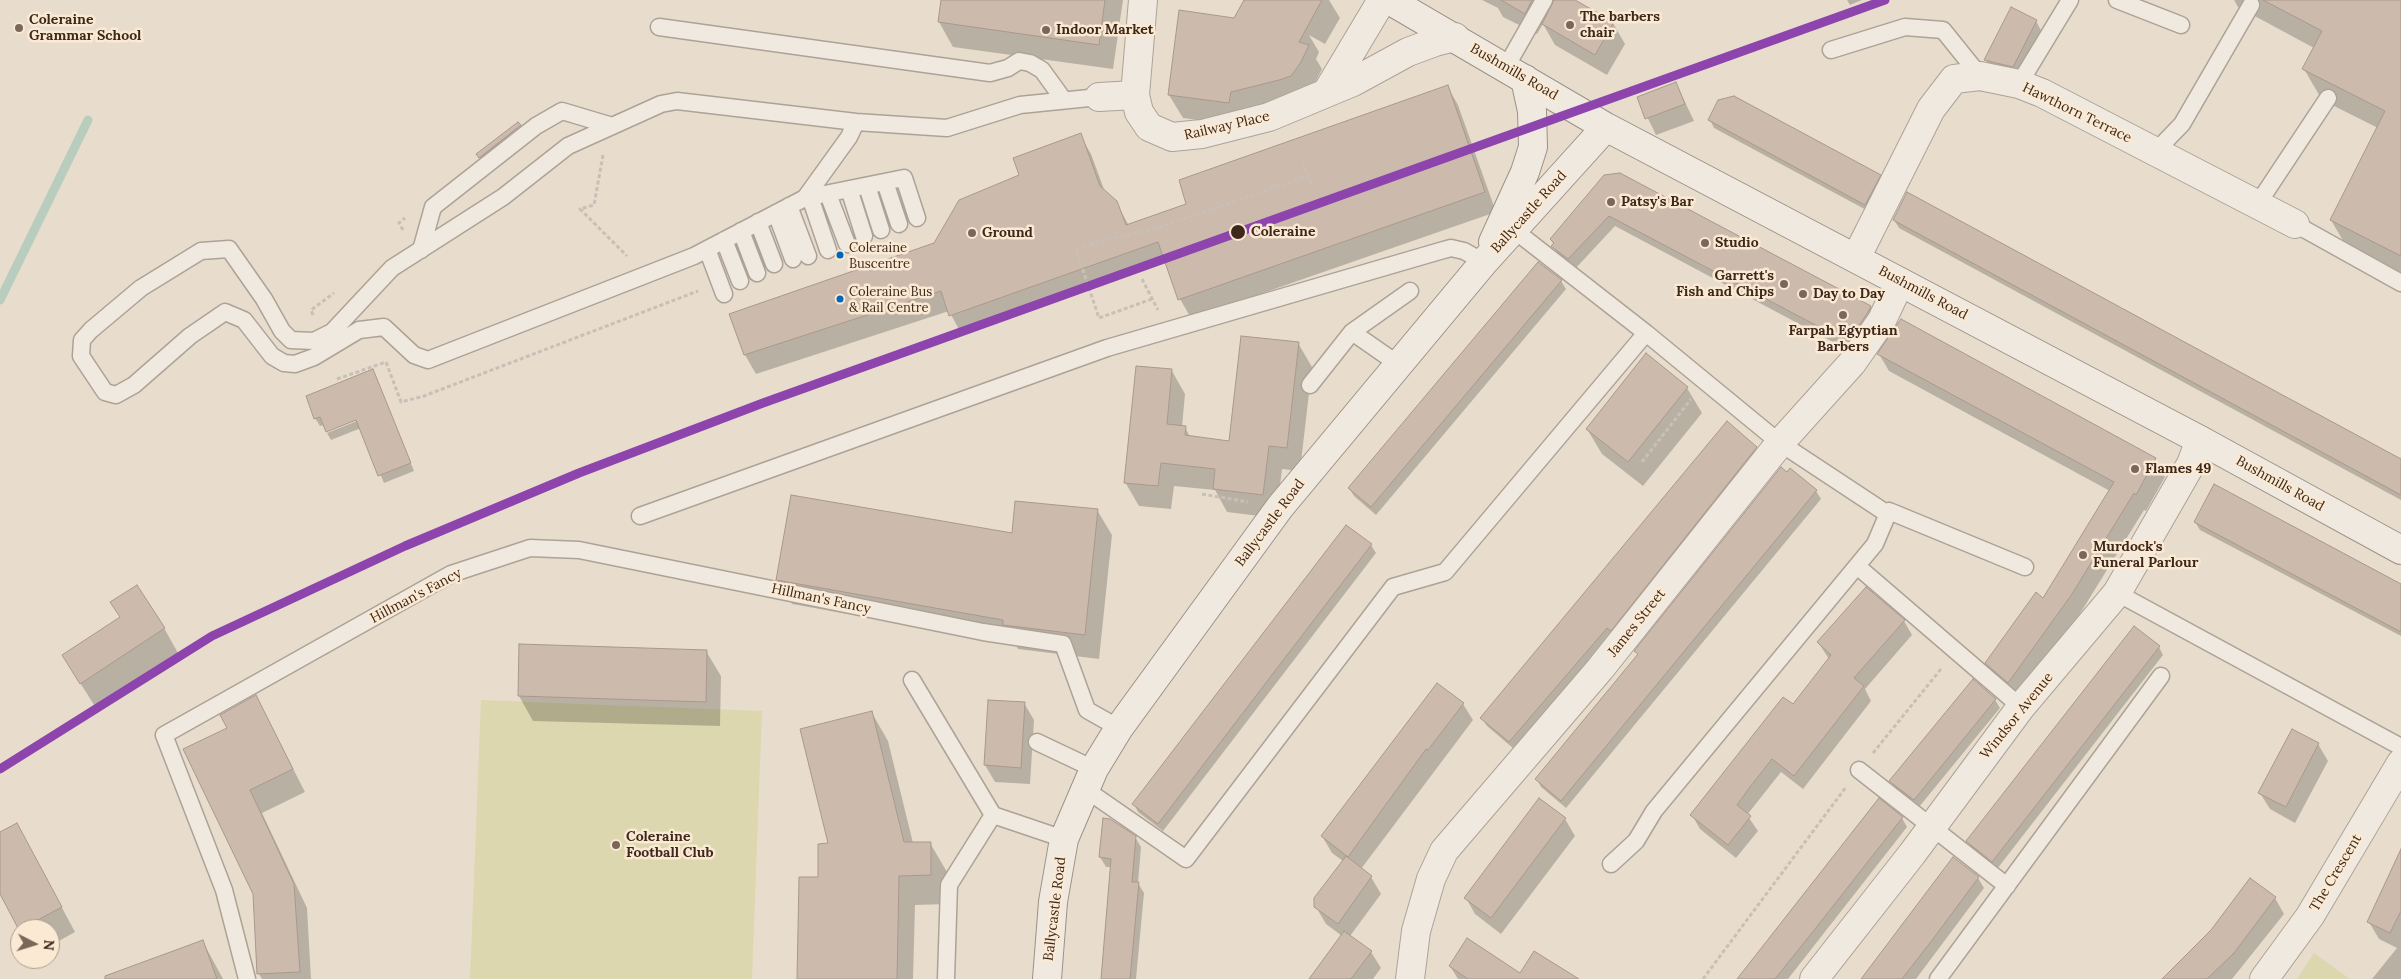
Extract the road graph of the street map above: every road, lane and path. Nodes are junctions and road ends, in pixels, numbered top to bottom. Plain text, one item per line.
1 (1143, 0) edge
2 (1382, 0) edge
3 (1389, 0) edge
4 (1425, 0) edge
5 (1544, 0) edge
6 (2070, 0) edge
7 (2117, 0) edge
8 (2251, 5) dead end
9 (2181, 25) dead end
10 (659, 27) dead end
11 (1451, 35) junction
12 (1830, 50) dead end
13 (1516, 73) junction
14 (1980, 76) junction
15 (2019, 84) junction
16 (1327, 92) junction
17 (1135, 95) junction
18 (1098, 97) joint
19 (2328, 98) dead end
20 (1063, 99) junction
21 (856, 122) junction
22 (609, 125) junction
23 (1606, 127) junction
24 (604, 150) dead end
25 (2155, 152) junction
26 (1303, 162) dead end
27 (1308, 176) junction
28 (885, 182) junction
29 (867, 186) junction
30 (1312, 188) dead end
31 (848, 189) junction
32 (828, 194) junction
33 (807, 198) junction
34 (2257, 205) junction
35 (783, 209) junction
36 (917, 218) dead end
37 (758, 222) junction
38 (899, 224) dead end
39 (2295, 224) joint
40 (881, 230) dead end
41 (1514, 230) junction
42 (741, 231) junction
43 (864, 236) dead end
44 (724, 240) junction
45 (847, 244) dead end
46 (421, 250) junction
47 (828, 250) dead end
48 (701, 252) junction
49 (801, 258) dead end
50 (1856, 258) junction
51 (629, 259) dead end
52 (1484, 262) junction
53 (774, 264) dead end
54 (757, 273) dead end
55 (1142, 279) dead end
56 (740, 281) dead end
57 (1900, 282) junction
58 (2401, 282) edge
59 (706, 288) dead end
60 (1410, 292) dead end
61 (724, 294) dead end
62 (1152, 299) junction
63 (1170, 330) junction
64 (1352, 332) junction
65 (1646, 333) junction
66 (1398, 364) junction
67 (337, 379) dead end
68 (1705, 381) junction
69 (1310, 385) dead end
70 (2200, 440) junction
71 (1780, 443) junction
72 (1642, 462) dead end
73 (1202, 494) dead end
74 (1280, 507) junction
75 (1889, 511) junction
76 (640, 516) dead end
77 (2401, 550) edge
78 (1857, 566) junction
79 (2025, 567) dead end
80 (2117, 593) junction
81 (1956, 651) junction
82 (2161, 676) dead end
83 (912, 680) dead end
84 (2021, 708) junction
85 (1119, 728) junction
86 (1037, 742) dead end
87 (2401, 747) edge
88 (2401, 763) edge
89 (1859, 770) junction
90 (1089, 779) junction
91 (993, 815) junction
92 (1932, 826) junction
93 (1064, 839) junction
94 (1611, 864) dead end
95 (2007, 886) junction
96 (247, 979) edge
97 (946, 979) edge
98 (1047, 979) edge
99 (1410, 979) edge
100 (1702, 979) edge
101 (1814, 979) edge
102 (1938, 979) edge
103 (2264, 979) edge

1 - 17 street, Railway Place
2 - 16 street
3 - 11 street, Bushmills Road
4 - 11 street, Bushmills Road
5 - 13 lane
6 - 15 lane
7 - 9 lane
8 - 25 lane
10 - 20 lane
11 - 13 street, Bushmills Road
11 - 16 street
12 - 14 lane
13 - 23 street, Bushmills Road
13 - 52 street
14 - 15 street, Hawthorn Terrace
14 - 50 street, Hawthorn Terrace
15 - 25 street, Hawthorn Terrace
16 - 17 street, Railway Place
17 - 18 street
18 - 20 lane
19 - 34 lane
20 - 21 lane
21 - 22 lane
21 - 33 lane
22 - 46 lane
22 - 46 lane
23 - 41 street, Ballycastle Road
23 - 50 street, Bushmills Road
24 - 51 path
25 - 34 street, Hawthorn Terrace
26 - 27 path
27 - 30 path
27 - 62 path
28 - 29 lane
28 - 36 lane
28 - 38 lane
29 - 31 lane
29 - 40 lane
31 - 32 lane
31 - 43 lane
32 - 33 lane
32 - 45 lane
33 - 35 lane
33 - 47 lane
34 - 39 street, Hawthorn Terrace
35 - 37 lane
35 - 49 lane
37 - 42 lane
37 - 53 lane
39 - 58 lane
41 - 52 street, Ballycastle Road
41 - 65 lane
42 - 44 lane
42 - 54 lane
44 - 48 lane
44 - 56 lane
46 - 48 lane
48 - 61 lane
50 - 57 street, Bushmills Road
52 - 63 lane
52 - 66 street, Ballycastle Road
55 - 62 path
57 - 70 street, Bushmills Road
57 - 71 street, James Street
59 - 67 path
60 - 64 lane
62 - 63 path
63 - 76 lane
64 - 66 lane
64 - 69 lane
65 - 68 lane
65 - 90 lane
66 - 74 street, Ballycastle Road
68 - 71 lane
68 - 72 path
70 - 77 street, Bushmills Road
70 - 80 street, Windsor Avenue
71 - 75 lane
71 - 99 street, James Street
73 - 74 path
74 - 85 street, Ballycastle Road
75 - 78 lane
75 - 79 lane
78 - 81 lane
78 - 94 lane
80 - 84 street, Windsor Avenue
80 - 87 lane
81 - 84 lane
81 - 89 path
82 - 95 lane
83 - 91 lane
84 - 92 street, Windsor Avenue
85 - 90 street, Ballycastle Road
85 - 96 lane, Hillman's Fancy
86 - 90 lane
88 - 103 street, The Crescent
89 - 92 lane
89 - 100 path
90 - 93 street, Ballycastle Road
91 - 93 lane
91 - 97 lane
92 - 95 lane
92 - 101 street, Windsor Avenue
93 - 98 street, Ballycastle Road
95 - 102 lane

